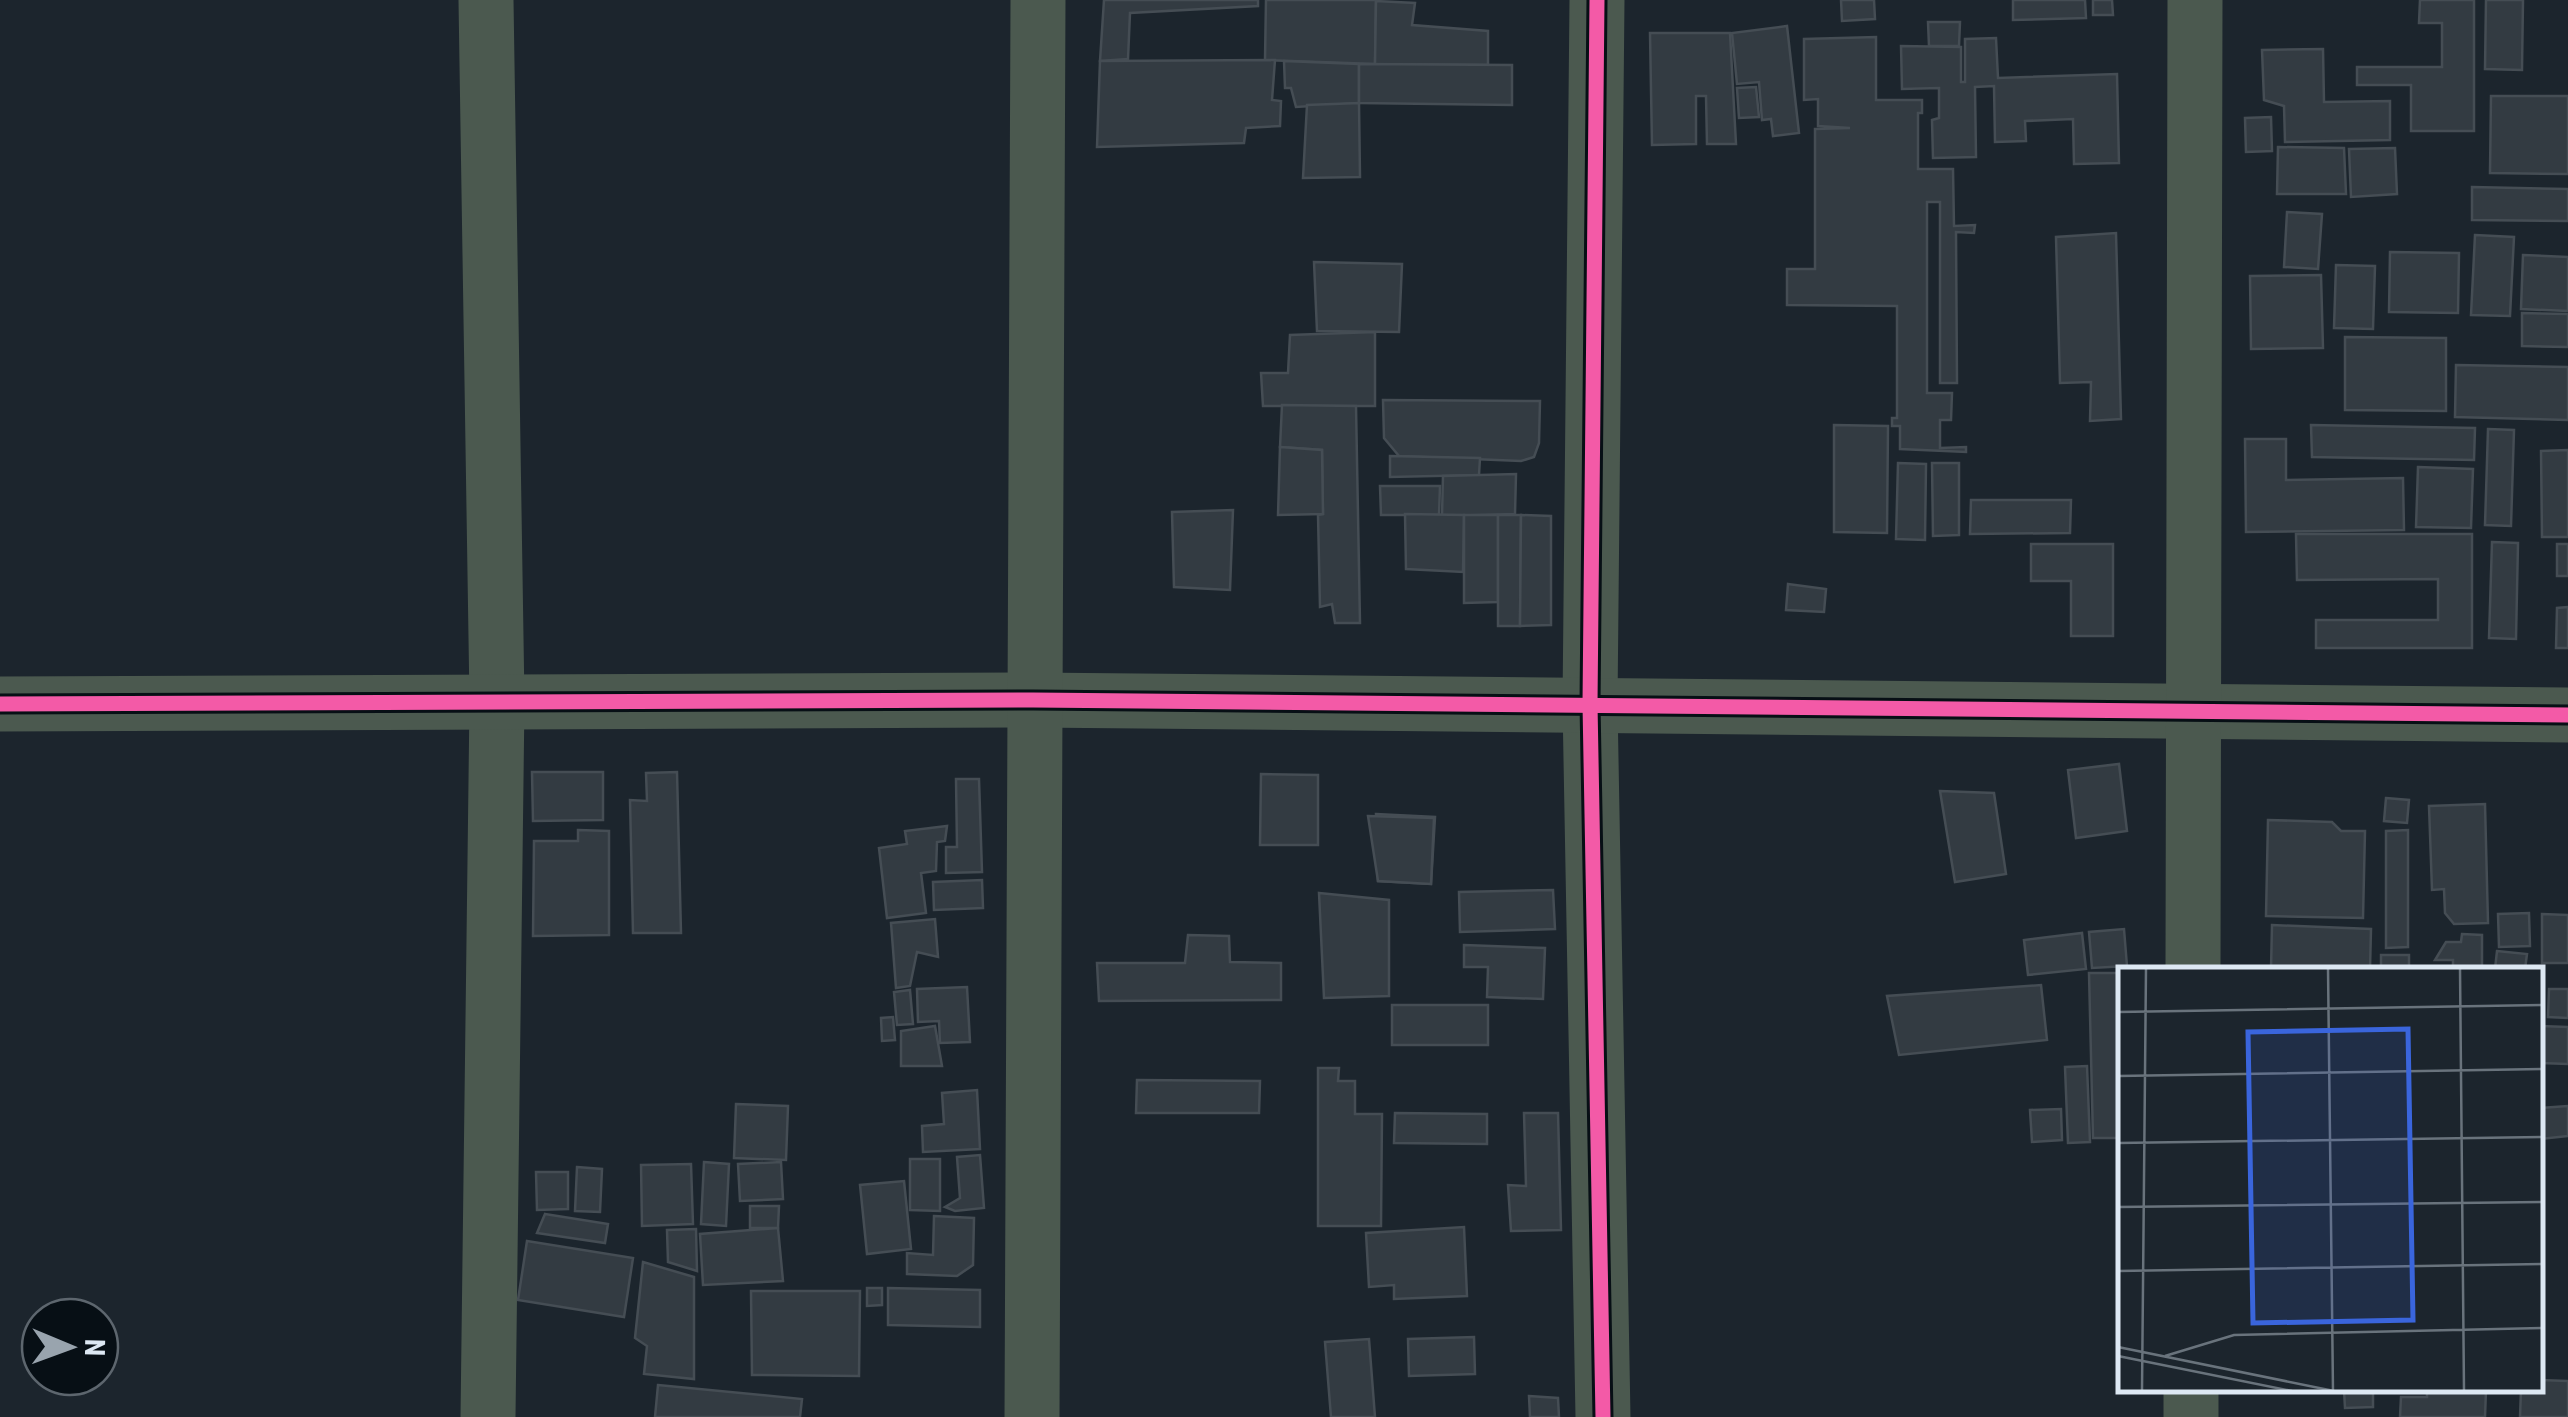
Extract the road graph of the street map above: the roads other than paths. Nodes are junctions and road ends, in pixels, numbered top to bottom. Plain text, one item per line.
1 (486, 0) edge
2 (1038, 0) edge
3 (1596, 0) edge
4 (2195, 0) edge
5 (1033, 700) junction
6 (497, 701) junction
7 (0, 704) edge
8 (1590, 704) junction
9 (2194, 712) junction
10 (2568, 715) edge
11 (2193, 967) edge
12 (488, 1417) edge
13 (1032, 1417) edge
14 (1603, 1417) edge

1 - 6 street
2 - 5 street
3 - 8 street
4 - 9 street
5 - 6 street
5 - 8 street
5 - 13 street
6 - 7 street
6 - 12 street
8 - 9 street
8 - 14 street
9 - 10 street
9 - 11 street

